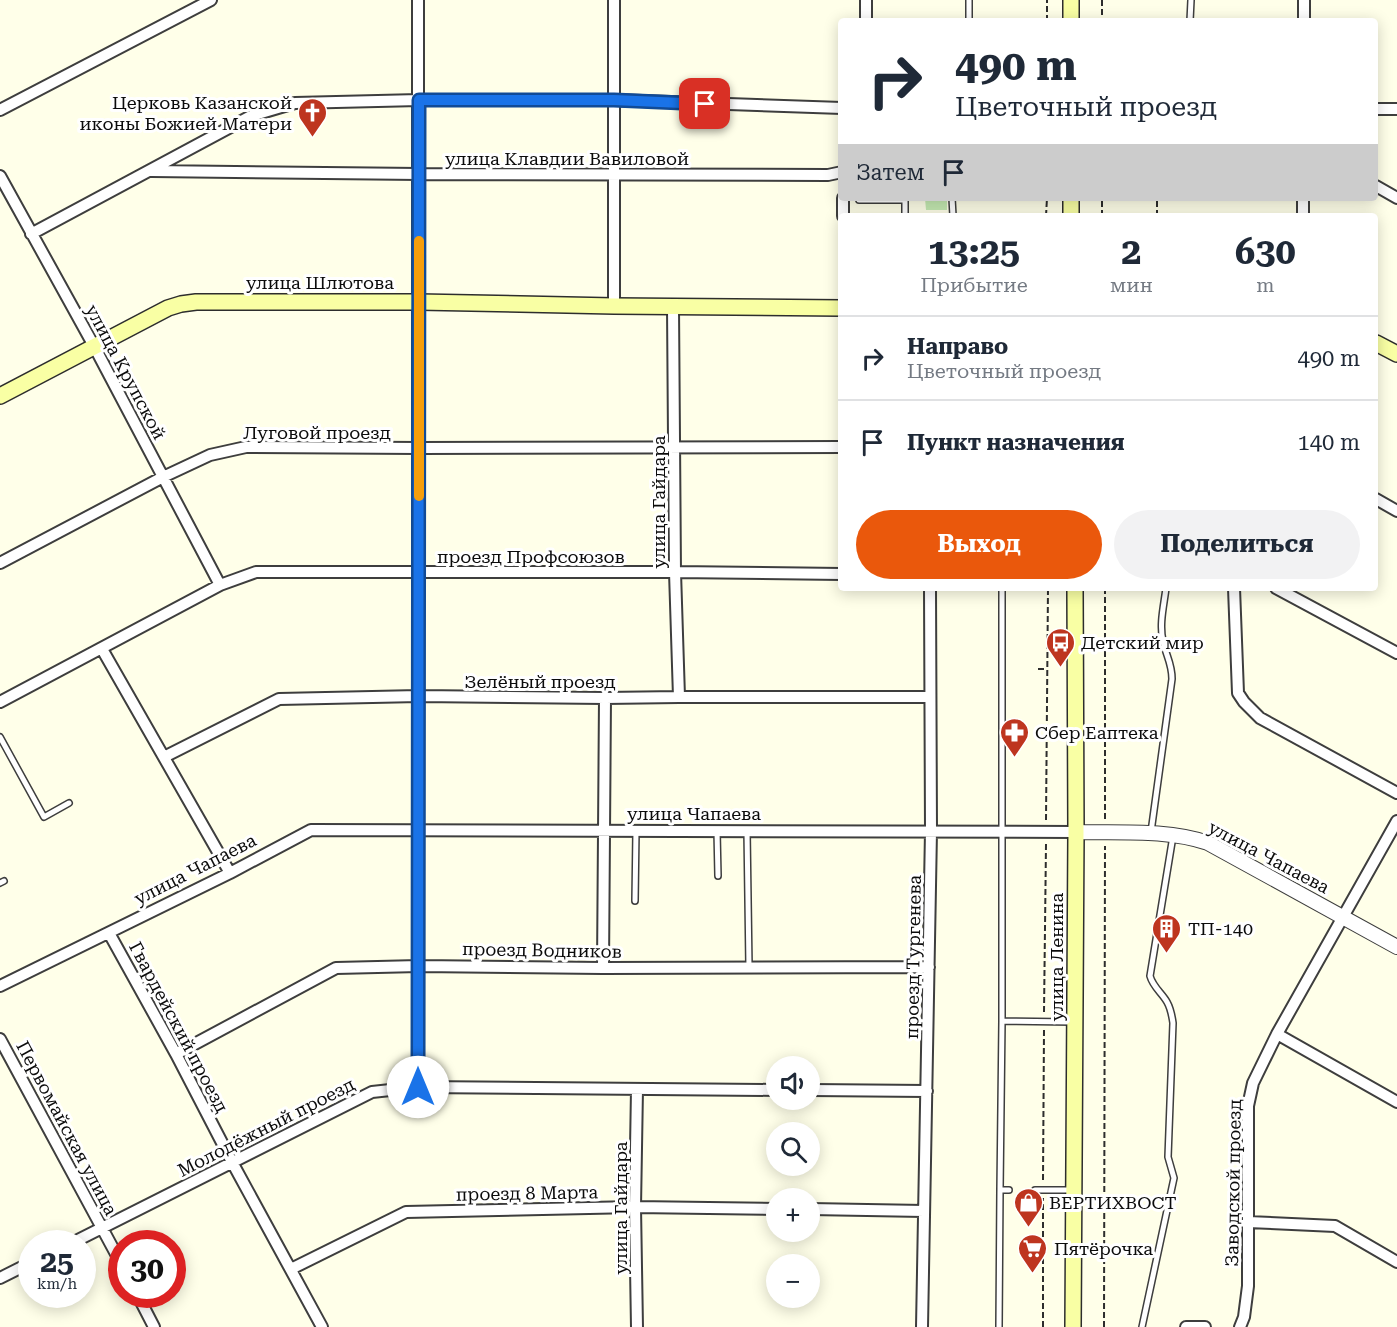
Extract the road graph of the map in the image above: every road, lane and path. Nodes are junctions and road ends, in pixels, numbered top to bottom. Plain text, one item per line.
1 (211, 0) edge
2 (418, 0) edge
3 (614, 0) edge
4 (866, 0) edge
5 (969, 0) edge
6 (1047, 0) edge
7 (1071, 0) edge
8 (1102, 0) edge
9 (1191, 0) edge
10 (1304, 0) edge
11 (866, 18) edge
12 (969, 18) edge
13 (1047, 18) edge
14 (1071, 18) edge
15 (1102, 18) edge
16 (1190, 18) edge
17 (1304, 18) edge
18 (419, 100) junction
19 (614, 100) junction
20 (838, 108) edge
21 (1378, 109) edge
22 (1397, 109) edge
23 (0, 110) edge
24 (149, 171) junction
25 (838, 173) edge
26 (419, 174) junction
27 (614, 174) junction
28 (0, 176) edge
29 (1378, 187) edge
30 (1397, 198) edge
31 (32, 234) junction
32 (419, 302) junction
33 (614, 306) junction
34 (673, 307) junction
35 (838, 308) edge
36 (1378, 343) edge
37 (94, 346) junction
38 (1397, 354) edge
39 (0, 396) edge
40 (674, 447) junction
41 (838, 447) edge
42 (419, 448) junction
43 (163, 477) junction
44 (1378, 500) edge
45 (1397, 511) edge
46 (0, 563) edge
47 (419, 572) junction
48 (675, 572) junction
49 (838, 574) edge
50 (220, 585) junction
51 (930, 591) edge
52 (1002, 591) edge
53 (1048, 591) edge
54 (1075, 591) edge
55 (1105, 591) edge
56 (1166, 591) edge
57 (1234, 591) edge
58 (1282, 591) edge
59 (102, 649) junction
60 (1397, 653) edge
61 (1038, 669) dead end
62 (1048, 669) junction
63 (419, 696) junction
64 (679, 697) junction
65 (930, 697) junction
66 (605, 698) junction
67 (0, 702) edge
68 (0, 737) edge
69 (164, 757) junction
70 (1397, 793) edge
71 (69, 803) dead end
72 (1397, 821) edge
73 (419, 830) junction
74 (604, 831) junction
75 (636, 831) junction
76 (717, 831) junction
77 (747, 831) junction
78 (931, 831) junction
79 (1001, 832) junction
80 (1046, 832) junction
81 (1076, 832) junction
82 (1105, 832) junction
83 (1151, 834) junction
84 (1174, 834) junction
85 (230, 873) junction
86 (718, 876) dead end
87 (635, 901) dead end
88 (1343, 917) junction
89 (109, 933) junction
90 (1397, 947) edge
91 (419, 966) junction
92 (929, 967) junction
93 (603, 968) junction
94 (749, 968) junction
95 (0, 986) edge
96 (1002, 1021) junction
97 (1044, 1022) junction
98 (1075, 1022) junction
99 (1277, 1034) junction
100 (0, 1039) edge
101 (176, 1053) junction
102 (418, 1087) junction
103 (637, 1089) junction
104 (766, 1090) edge
105 (820, 1090) edge
106 (927, 1091) junction
107 (1397, 1102) edge
108 (232, 1162) junction
109 (1000, 1190) junction
110 (1009, 1190) dead end
111 (1035, 1190) dead end
112 (1043, 1190) junction
113 (1074, 1190) junction
114 (636, 1207) junction
115 (766, 1209) edge
116 (820, 1209) edge
117 (924, 1211) junction
118 (1248, 1222) junction
119 (102, 1228) junction
120 (96, 1231) edge
121 (108, 1239) edge
122 (1397, 1262) edge
123 (291, 1269) junction
124 (18, 1270) edge
125 (0, 1278) edge
126 (144, 1308) edge
127 (154, 1327) edge
128 (322, 1327) edge
129 (637, 1327) edge
130 (922, 1327) edge
131 (999, 1327) edge
132 (1043, 1327) edge
133 (1073, 1327) edge
134 (1104, 1327) edge
135 (1142, 1327) edge
136 (1186, 1327) edge
137 (1204, 1327) edge
138 (1240, 1327) edge

1 - 23 street
2 - 18 street
3 - 19 street
4 - 11 street
5 - 12 lane
6 - 13 path
7 - 14 main road
8 - 15 path
9 - 16 lane
10 - 17 street
18 - 19 street
18 - 24 street
18 - 26 street
19 - 20 street
19 - 27 street
21 - 22 street
24 - 26 street, улица Клавдии Вавиловой
24 - 31 street
25 - 27 street, улица Клавдии Вавиловой
26 - 27 street, улица Клавдии Вавиловой
26 - 32 street
27 - 33 street
28 - 31 street, улица Крупской
29 - 30 street
31 - 37 street, улица Крупской
32 - 33 main road, улица Шлютова
32 - 37 main road, улица Шлютова
32 - 42 street
33 - 34 main road, улица Шлютова
34 - 35 main road, улица Шлютова
34 - 40 street, улица Гайдара
36 - 38 main road
37 - 39 main road, улица Шлютова
37 - 43 street, улица Крупской
40 - 41 street, Луговой проезд
40 - 42 street, Луговой проезд
40 - 48 street, улица Гайдара
42 - 43 street, Луговой проезд
42 - 47 street
43 - 46 street, Луговой проезд
43 - 50 street, улица Крупской
44 - 45 street
47 - 48 street, проезд Профсоюзов
47 - 50 street, проезд Профсоюзов
47 - 63 street
48 - 49 street, проезд Профсоюзов
48 - 64 street, улица Гайдара
50 - 59 street, проезд Профсоюзов
51 - 65 street, проезд Тургенева
52 - 79 lane
53 - 62 path
54 - 81 main road, улица Ленина
55 - 82 path
56 - 83 lane
57 - 70 street
58 - 60 street
59 - 67 street, проезд Профсоюзов
59 - 69 street
61 - 62 path
62 - 80 path
63 - 66 street, Зелёный проезд
63 - 69 street, Зелёный проезд
63 - 73 street
64 - 65 street, Зелёный проезд
64 - 66 street, Зелёный проезд
65 - 78 street, проезд Тургенева
66 - 74 street
68 - 71 lane
69 - 85 street
72 - 88 street, Заводской проезд
73 - 74 street, улица Чапаева
73 - 85 street, улица Чапаева
73 - 91 street
74 - 75 street, улица Чапаева
74 - 93 street
75 - 76 street, улица Чапаева
75 - 87 lane
76 - 77 street, улица Чапаева
76 - 86 lane
77 - 78 street, улица Чапаева
77 - 94 lane
78 - 79 street, улица Чапаева
78 - 92 street, проезд Тургенева
79 - 80 street, улица Чапаева
79 - 96 lane
80 - 81 street, улица Чапаева
80 - 97 path
81 - 82 street, улица Чапаева
81 - 98 main road, улица Ленина
82 - 83 street, улица Чапаева
82 - 134 path
83 - 84 street, улица Чапаева
84 - 88 street, улица Чапаева
84 - 135 lane
85 - 89 street, улица Чапаева
88 - 90 street, улица Чапаева
88 - 99 street, Заводской проезд
89 - 95 street, улица Чапаева
89 - 101 street, Гвардейский проезд
91 - 93 street, проезд Водников
91 - 101 street, проезд Водников
91 - 102 street
92 - 94 street, проезд Водников
92 - 106 street, проезд Тургенева
93 - 94 street, проезд Водников
96 - 97 lane
96 - 109 lane
97 - 98 lane
97 - 112 path
98 - 113 main road, улица Ленина
99 - 107 street
99 - 118 street, Заводской проезд
100 - 119 street, Первомайская улица
101 - 108 street, Гвардейский проезд
102 - 103 street, Молодёжный проезд
102 - 108 street, Молодёжный проезд
103 - 104 street, Молодёжный проезд
103 - 114 street, улица Гайдара
105 - 106 street
106 - 117 street, проезд Тургенева
108 - 119 street, Молодёжный проезд
108 - 123 street, Гвардейский проезд
109 - 110 lane
109 - 131 lane
111 - 112 lane
112 - 113 lane
112 - 132 path
113 - 133 main road, улица Ленина
114 - 115 street, проезд 8 Марта
114 - 123 street, проезд 8 Марта
114 - 129 street, улица Гайдара
116 - 117 street
117 - 130 street, проезд Тургенева
118 - 122 street
118 - 138 street, Заводской проезд
119 - 120 street, Молодёжный проезд
119 - 121 street, Первомайская улица
123 - 128 street, Гвардейский проезд
124 - 125 street
126 - 127 street
136 - 137 street

